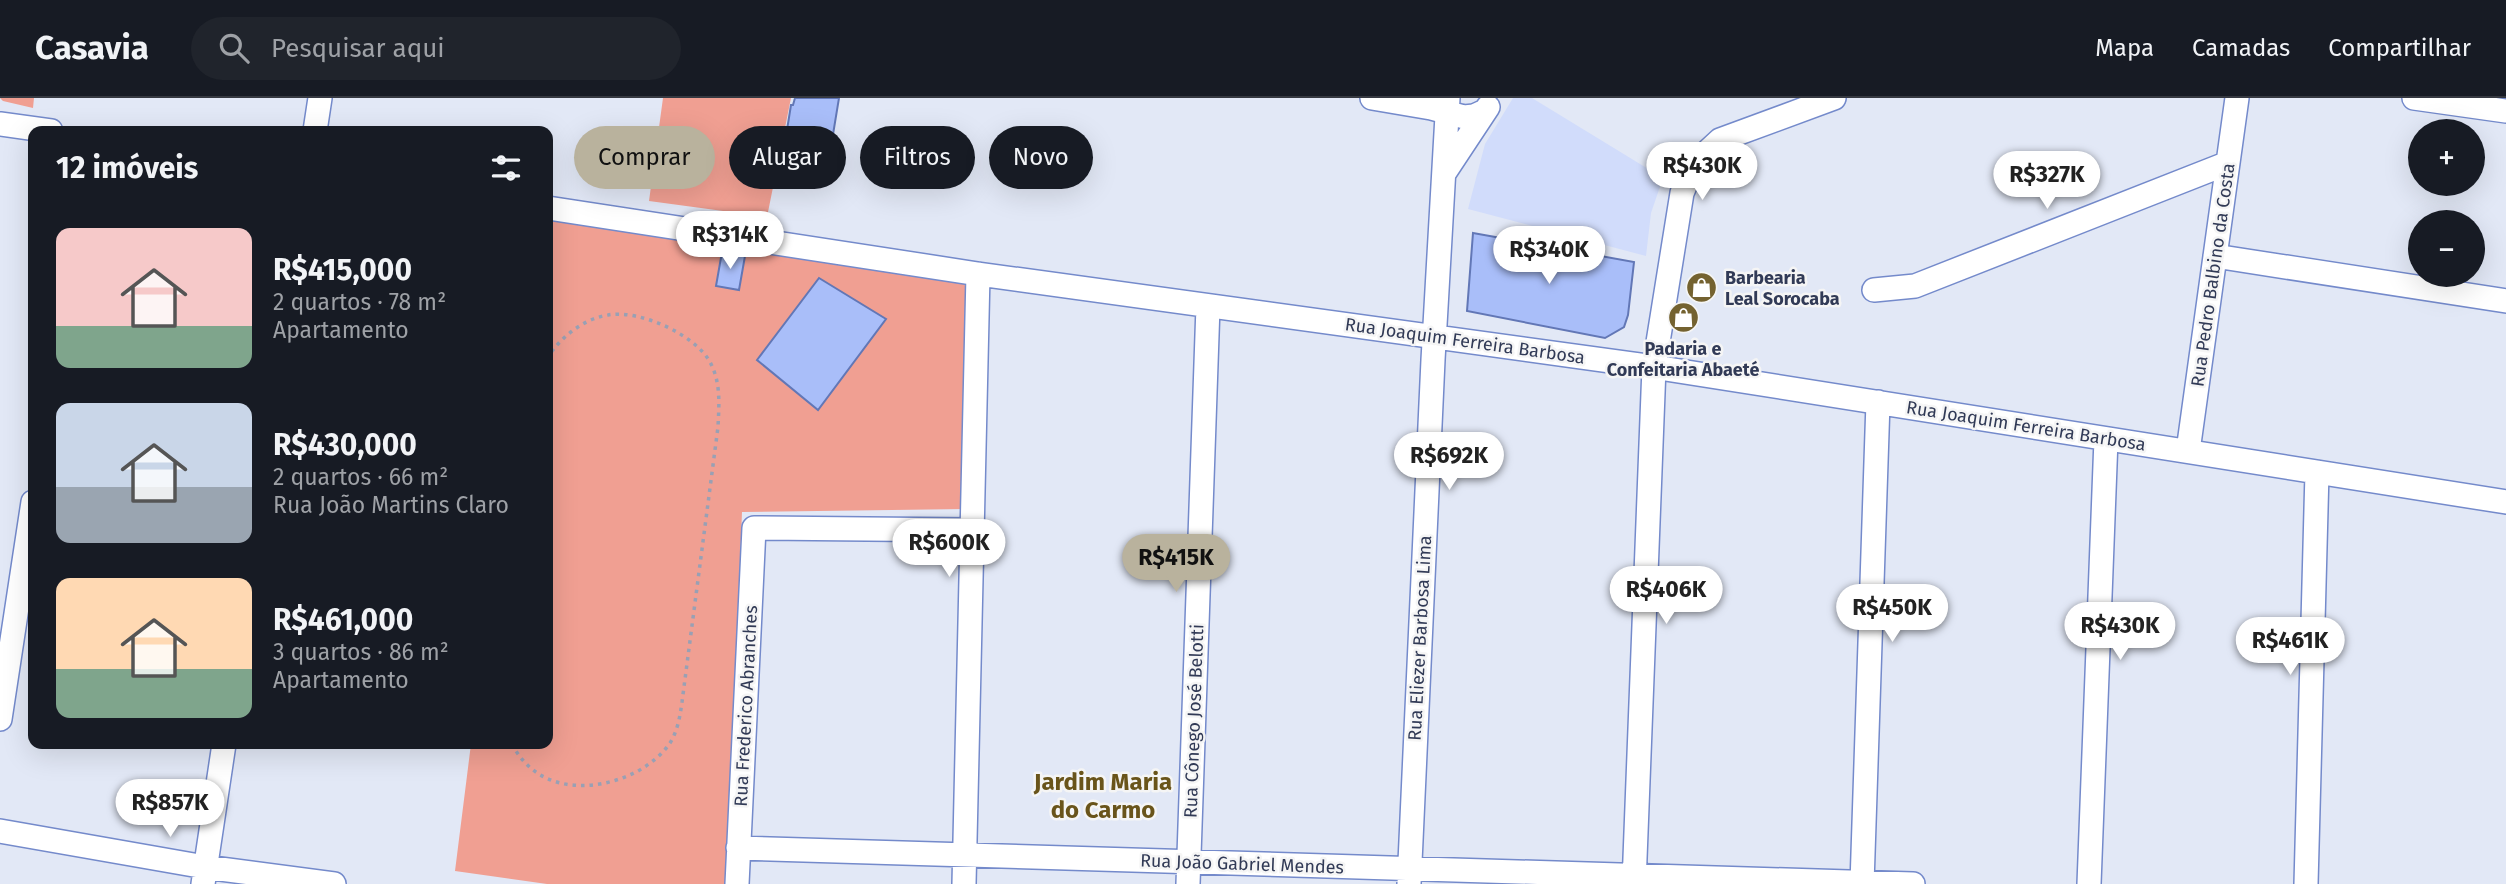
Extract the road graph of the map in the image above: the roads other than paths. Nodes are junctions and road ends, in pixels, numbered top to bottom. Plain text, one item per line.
1 (320, 98) edge
2 (1372, 98) edge
3 (1833, 98) edge
4 (2237, 98) edge
5 (2414, 98) edge
6 (1448, 105) edge
7 (1489, 105) edge
8 (2506, 111) edge
9 (0, 124) edge
10 (316, 126) edge
11 (28, 128) edge
12 (2228, 163) junction
13 (1444, 174) junction
14 (553, 209) edge
15 (2215, 256) junction
16 (978, 274) junction
17 (1874, 290) dead end
18 (2506, 301) edge
19 (1208, 306) junction
20 (1435, 335) junction
21 (1654, 367) junction
22 (1878, 402) junction
23 (2106, 439) junction
24 (2188, 452) junction
25 (2317, 472) junction
26 (2506, 502) edge
27 (28, 527) edge
28 (972, 530) junction
29 (19, 571) edge
30 (0, 719) edge
31 (223, 749) edge
32 (0, 831) edge
33 (738, 848) junction
34 (965, 855) junction
35 (1188, 873) edge
36 (204, 876) edge
37 (1409, 876) edge
38 (1634, 880) edge
39 (1862, 883) edge
40 (334, 884) edge
41 (737, 884) edge
42 (964, 884) edge
43 (1913, 884) edge
44 (2090, 884) edge
45 (2306, 884) edge

1 - 10 street
2 - 6 street
3 - 21 street
4 - 12 street, Rua Pedro Balbino da Costa
5 - 8 street
6 - 7 street
6 - 13 street, Rua Eliezer Barbosa Lima
7 - 13 street
9 - 11 street
12 - 15 street, Rua Pedro Balbino da Costa
12 - 17 street
13 - 20 street, Rua Eliezer Barbosa Lima
14 - 16 street, Rua Joaquim Ferreira Barbosa
15 - 18 street
15 - 24 street, Rua Pedro Balbino da Costa
16 - 19 street, Rua Joaquim Ferreira Barbosa
16 - 28 street
19 - 20 street, Rua Joaquim Ferreira Barbosa
19 - 35 street, Rua Cônego José Belotti
20 - 21 street, Rua Joaquim Ferreira Barbosa
20 - 37 street, Rua Eliezer Barbosa Lima
21 - 22 street, Rua Joaquim Ferreira Barbosa
21 - 38 street
22 - 23 street, Rua Joaquim Ferreira Barbosa
22 - 39 street
23 - 24 street, Rua Joaquim Ferreira Barbosa
23 - 44 street
24 - 25 street, Rua Joaquim Ferreira Barbosa
25 - 26 street, Rua Joaquim Ferreira Barbosa
25 - 45 street
27 - 29 street
28 - 33 street, Rua Frederico Abranches
28 - 34 street
29 - 30 street
31 - 36 street
32 - 36 street
33 - 34 street, Rua João Gabriel Mendes
33 - 41 street, Rua Frederico Abranches
34 - 35 street, Rua João Gabriel Mendes
34 - 42 street
35 - 37 street, Rua João Gabriel Mendes
36 - 40 street
37 - 38 street, Rua João Gabriel Mendes
38 - 39 street, Rua João Gabriel Mendes
39 - 43 street, Rua João Gabriel Mendes

